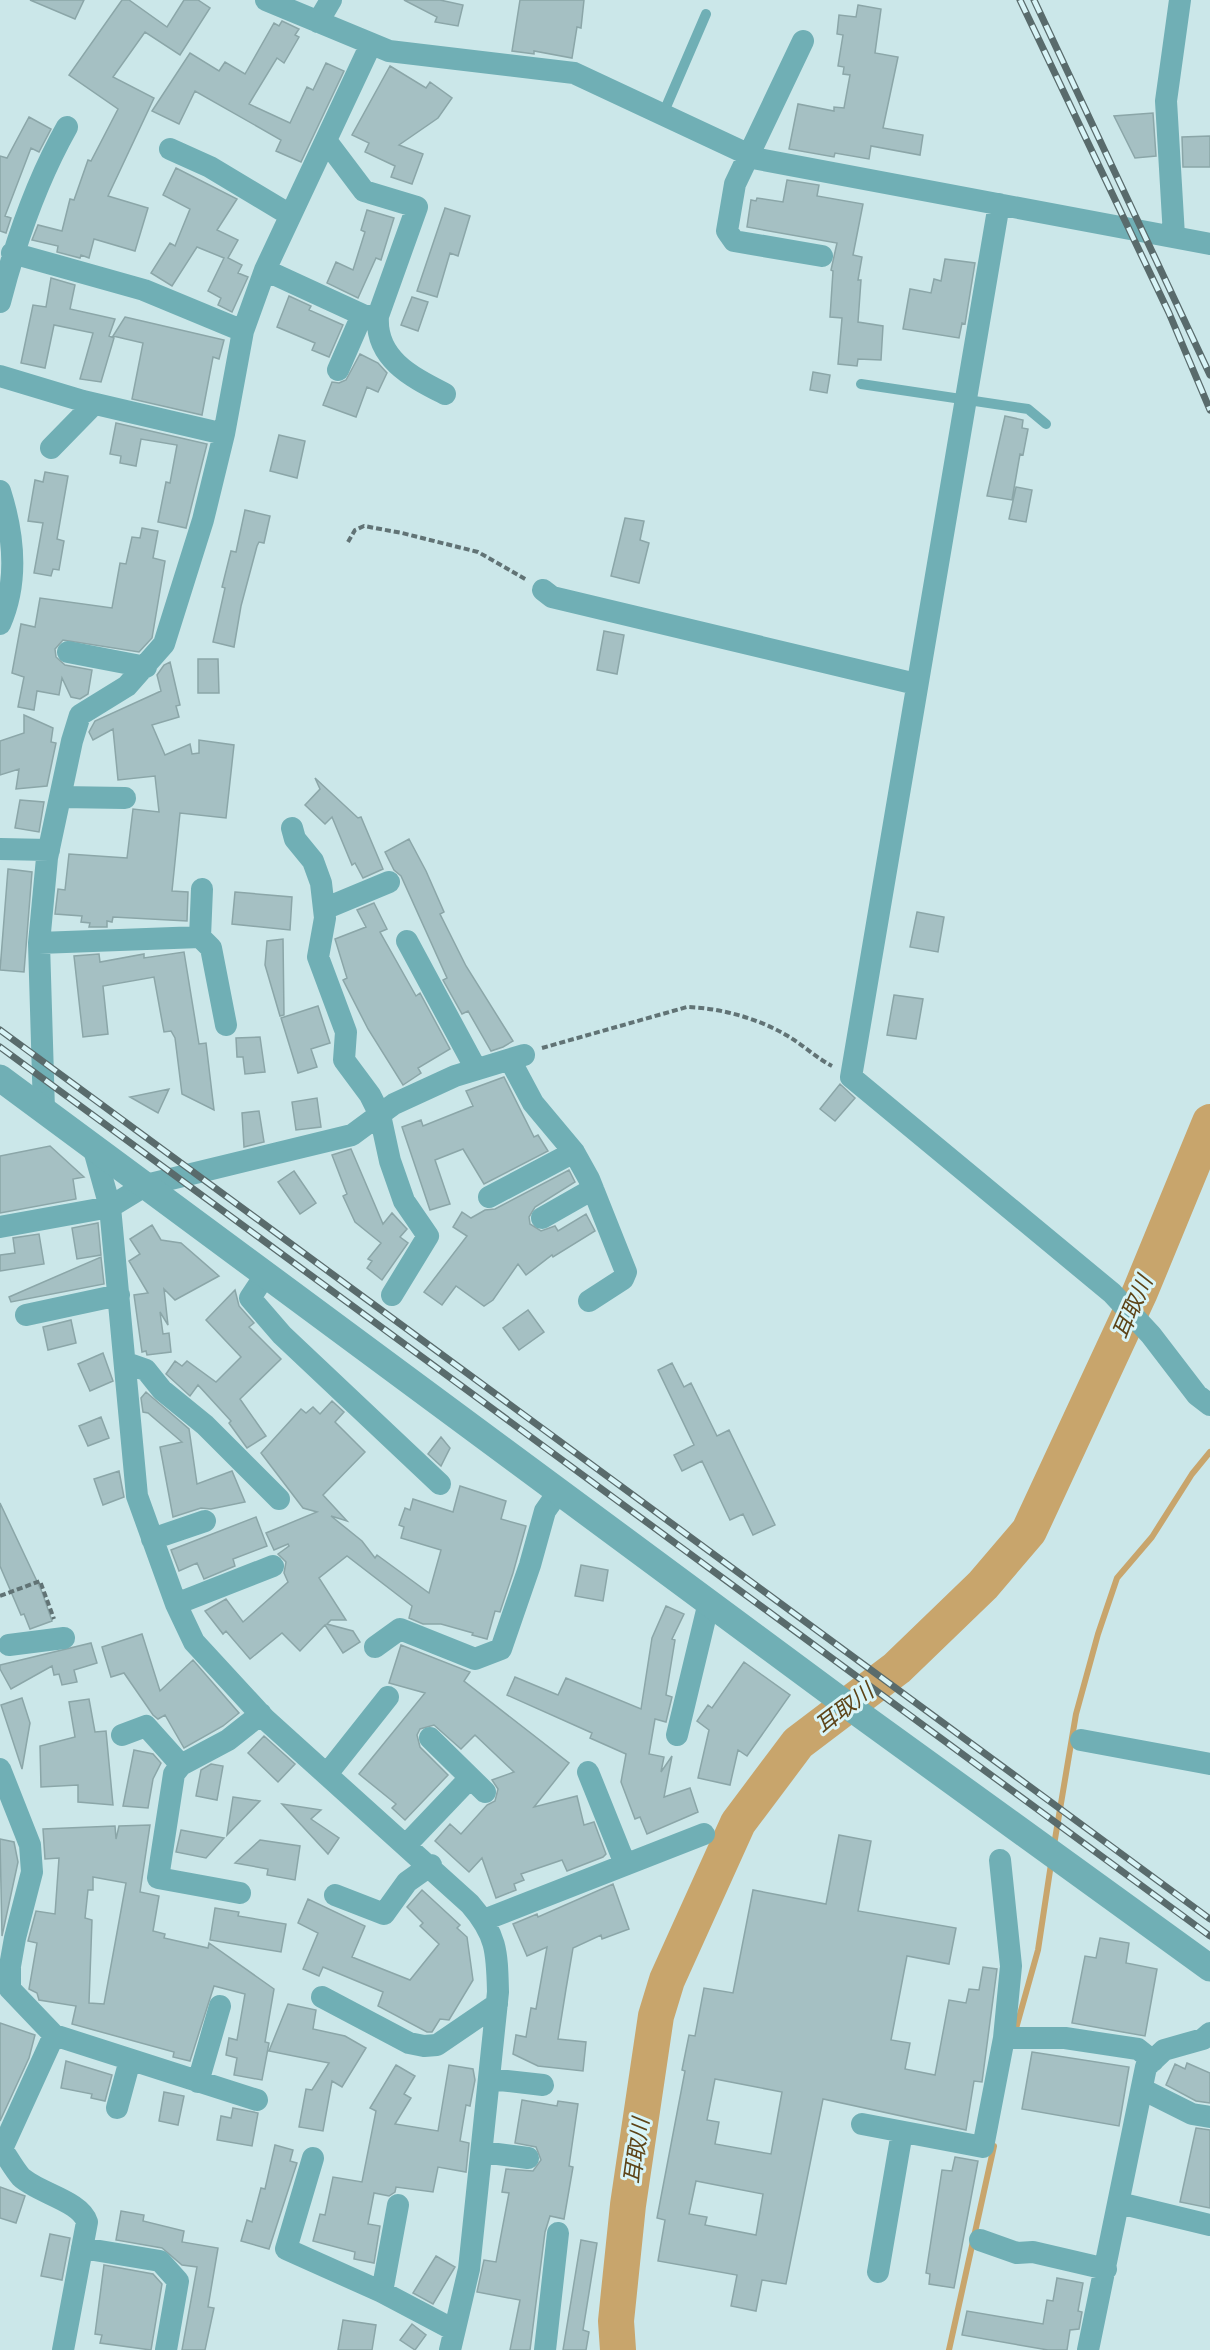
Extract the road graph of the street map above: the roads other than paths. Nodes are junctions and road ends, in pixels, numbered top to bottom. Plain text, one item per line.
1 (266, 0) edge
2 (331, 0) edge
3 (1180, 0) edge
4 (706, 14) dead end
5 (318, 22) junction
6 (803, 41) dead end
7 (371, 44) junction
8 (663, 114) junction
9 (67, 127) dead end
10 (327, 142) junction
11 (170, 149) dead end
12 (749, 155) junction
13 (999, 204) junction
14 (290, 215) junction
15 (1174, 236) junction
16 (1210, 244) edge
17 (12, 253) junction
18 (822, 256) dead end
19 (265, 270) junction
20 (0, 302) edge
21 (370, 315) junction
22 (243, 332) junction
23 (338, 370) dead end
24 (0, 376) edge
25 (861, 384) dead end
26 (445, 394) dead end
27 (965, 399) junction
28 (94, 404) junction
29 (1046, 423) dead end
30 (224, 434) junction
31 (51, 448) dead end
32 (0, 492) edge
33 (543, 590) road end
34 (0, 624) edge
35 (68, 652) dead end
36 (146, 667) junction
37 (916, 684) junction
38 (61, 797) junction
39 (125, 798) dead end
40 (292, 828) dead end
41 (0, 849) edge
42 (49, 850) junction
43 (389, 882) dead end
44 (202, 889) dead end
45 (324, 909) junction
46 (200, 937) junction
47 (407, 941) dead end
48 (39, 943) junction
49 (226, 1025) dead end
50 (476, 1070) junction
51 (0, 1078) edge
52 (44, 1110) junction
53 (380, 1115) junction
54 (93, 1146) junction
55 (574, 1152) junction
56 (146, 1185) junction
57 (593, 1189) junction
58 (489, 1197) dead end
59 (110, 1207) junction
60 (542, 1218) dead end
61 (0, 1227) edge
62 (266, 1274) junction
63 (119, 1295) junction
64 (392, 1295) dead end
65 (589, 1301) dead end
66 (26, 1315) dead end
67 (126, 1363) junction
68 (1210, 1405) edge
69 (440, 1484) dead end
70 (559, 1491) junction
71 (279, 1499) dead end
72 (205, 1521) dead end
73 (152, 1539) junction
74 (273, 1566) dead end
75 (709, 1602) junction
76 (176, 1604) junction
77 (62, 1638) road end
78 (3, 1640) edge
79 (375, 1647) dead end
80 (388, 1697) dead end
81 (261, 1714) junction
82 (122, 1735) dead end
83 (677, 1735) dead end
84 (430, 1738) dead end
85 (1081, 1740) dead end
86 (1210, 1764) edge
87 (181, 1766) junction
88 (0, 1769) edge
89 (588, 1772) dead end
90 (327, 1774) junction
91 (704, 1834) dead end
92 (407, 1844) junction
93 (999, 1860) dead end
94 (625, 1864) junction
95 (431, 1865) junction
96 (240, 1893) dead end
97 (335, 1895) dead end
98 (484, 1920) junction
99 (1210, 1968) edge
100 (322, 1997) dead end
101 (497, 2004) junction
102 (220, 2006) dead end
103 (1210, 2033) edge
104 (54, 2035) junction
105 (1011, 2038) junction
106 (130, 2060) junction
107 (1153, 2061) junction
108 (489, 2079) junction
109 (198, 2082) junction
110 (543, 2085) dead end
111 (1142, 2089) junction
112 (257, 2100) dead end
113 (117, 2108) dead end
114 (1210, 2117) edge
115 (862, 2124) dead end
116 (902, 2132) junction
117 (1, 2149) edge
118 (482, 2152) junction
119 (313, 2158) dead end
120 (528, 2158) dead end
121 (1119, 2203) junction
122 (398, 2205) dead end
123 (1210, 2225) edge
124 (558, 2234) dead end
125 (980, 2240) dead end
126 (82, 2248) junction
127 (1106, 2269) junction
128 (879, 2272) dead end
129 (382, 2292) junction
130 (452, 2340) edge
131 (67, 2349) edge
132 (166, 2350) edge
133 (544, 2350) edge
134 (1088, 2350) edge

1 - 5 street
2 - 5 street
3 - 15 street
4 - 8 lane
5 - 7 street
6 - 12 street
7 - 8 street
7 - 10 street
8 - 12 street
9 - 17 street
10 - 14 street
10 - 21 street
11 - 14 street
12 - 13 street
12 - 18 street
13 - 15 street
13 - 27 street
14 - 19 street
15 - 16 street
17 - 20 street
17 - 22 street
19 - 21 street
19 - 22 street
21 - 23 street
21 - 26 street
22 - 30 street
24 - 28 street
25 - 27 lane
27 - 29 lane
27 - 37 street
28 - 30 street
28 - 31 street
30 - 36 street
32 - 34 street
33 - 37 street
35 - 36 street
36 - 38 street
37 - 68 street
38 - 39 street
38 - 42 street
40 - 45 street
41 - 42 street
42 - 48 street
43 - 45 street
44 - 46 street
45 - 53 street
46 - 48 street
46 - 49 street
47 - 50 street
48 - 52 street
50 - 53 street
50 - 55 street
51 - 52 street
52 - 54 street
53 - 56 street
53 - 64 street
54 - 56 street
54 - 59 street
55 - 57 street
55 - 58 street
56 - 59 street
56 - 62 street
57 - 60 street
57 - 65 street
59 - 61 street
59 - 63 street
62 - 69 street
62 - 70 street
63 - 66 street
63 - 67 street
67 - 71 street
67 - 73 street
70 - 75 street
70 - 79 street
72 - 73 street
73 - 76 street
74 - 76 street
75 - 83 street
75 - 99 street
76 - 81 street
77 - 78 street
80 - 90 street
81 - 87 street
81 - 90 street
82 - 87 street
84 - 92 street
85 - 86 street
87 - 96 street
88 - 104 street
89 - 94 street
90 - 92 street
91 - 94 street
92 - 95 street
93 - 105 street
94 - 98 street
95 - 97 street
95 - 98 street
98 - 101 street
100 - 101 street
101 - 108 street
102 - 109 street
103 - 107 street
104 - 106 street
104 - 117 street
105 - 107 street
105 - 116 street
106 - 109 street
106 - 113 street
107 - 111 street
108 - 110 street
108 - 118 street
109 - 112 street
111 - 114 street
111 - 121 street
115 - 116 street
116 - 128 street
117 - 126 street
118 - 120 street
118 - 130 street
119 - 129 street
121 - 123 street
121 - 127 street
122 - 129 street
124 - 133 street
125 - 127 street
126 - 131 street
126 - 132 street
127 - 134 street
129 - 130 street

